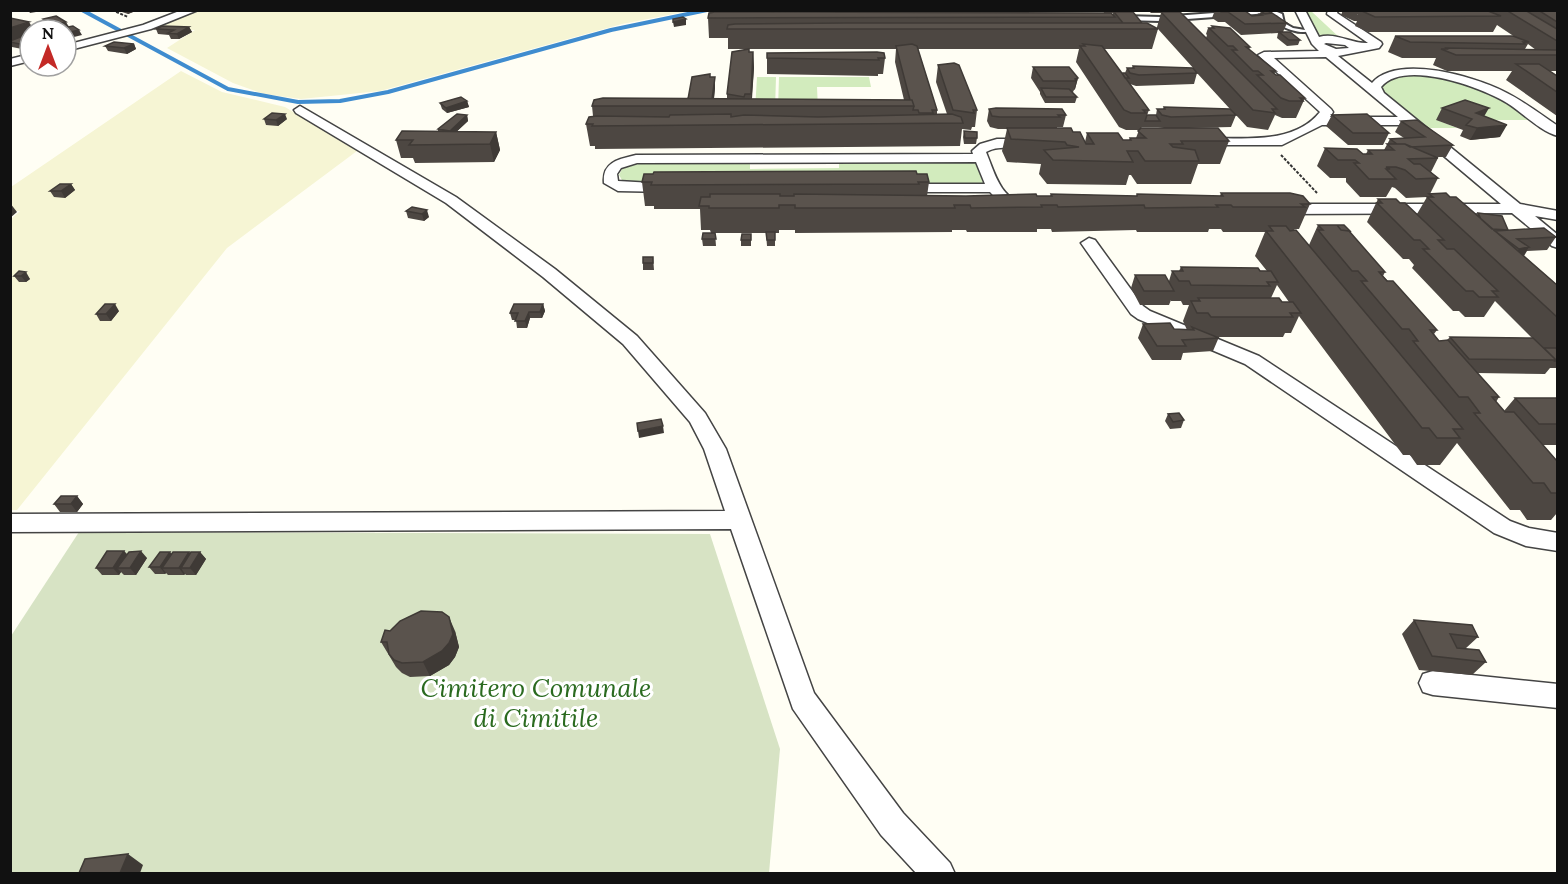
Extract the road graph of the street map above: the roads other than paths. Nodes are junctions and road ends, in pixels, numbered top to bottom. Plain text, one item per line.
1 (193, 10) edge
2 (1300, 10) edge
3 (1317, 10) edge
4 (1333, 10) edge
5 (1277, 12) edge
6 (1118, 17) edge
7 (1308, 31) junction
8 (78, 45) edge
9 (1355, 46) junction
10 (1321, 48) junction
11 (1421, 73) junction
12 (1379, 94) junction
13 (300, 110) dead end
14 (1320, 121) junction
15 (1412, 121) junction
16 (1557, 132) edge
17 (1054, 142) edge
18 (1190, 142) edge
19 (982, 158) junction
20 (689, 188) edge
21 (888, 188) edge
22 (994, 188) junction
23 (1517, 208) junction
24 (1034, 209) edge
25 (1260, 209) edge
26 (1557, 216) edge
27 (1089, 243) dead end
28 (1557, 243) edge
29 (739, 520) junction
30 (10, 523) edge
31 (1557, 542) edge
32 (1433, 683) dead end
33 (1557, 696) edge
34 (939, 873) edge

1 - 8 street
2 - 7 street
3 - 9 street
4 - 9 street
5 - 6 lane
5 - 7 lane
7 - 10 street
9 - 10 street
9 - 11 street
10 - 12 street
10 - 14 street
11 - 12 street
11 - 16 street
12 - 15 street
13 - 29 street
14 - 15 street
14 - 18 street
15 - 23 street
17 - 19 street
19 - 20 street
19 - 22 street
21 - 22 street
22 - 24 street
23 - 25 street
23 - 26 street
23 - 28 street
27 - 31 street
29 - 30 street
29 - 34 street
32 - 33 street

